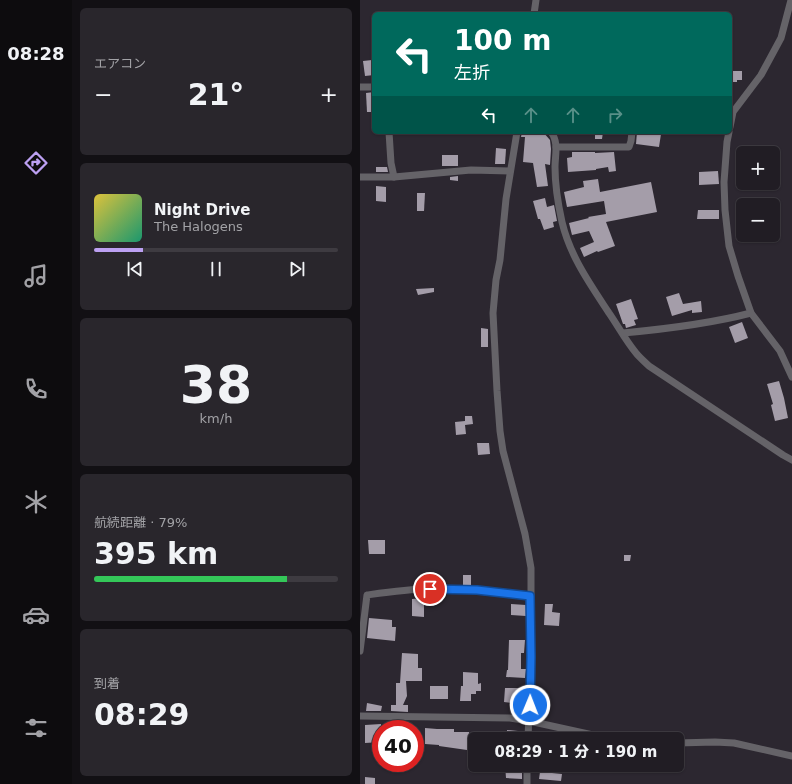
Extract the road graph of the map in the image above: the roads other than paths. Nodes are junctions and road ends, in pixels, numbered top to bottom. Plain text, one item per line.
1 (536, 0) edge
2 (791, 0) edge
3 (534, 12) edge
4 (360, 87) edge
5 (372, 87) edge
6 (732, 111) edge
7 (389, 134) edge
8 (517, 134) edge
9 (552, 134) edge
10 (632, 134) edge
11 (729, 134) edge
12 (556, 147) junction
13 (510, 171) junction
14 (360, 177) edge
15 (394, 177) junction
16 (751, 313) junction
17 (623, 333) junction
18 (792, 377) edge
19 (792, 460) edge
20 (530, 596) junction
21 (360, 649) edge
22 (360, 716) edge
23 (529, 721) junction
24 (528, 732) edge
25 (579, 732) edge
26 (684, 743) edge
27 (792, 756) edge
28 (527, 772) edge
29 (527, 784) edge

1 - 3 street
2 - 6 street
4 - 5 street
7 - 15 street
8 - 13 street
9 - 12 street
10 - 12 street
11 - 16 street
12 - 17 street
13 - 15 street
13 - 20 street
14 - 15 street
16 - 17 street
16 - 18 street
17 - 19 street
20 - 21 street
20 - 23 street
22 - 23 street
23 - 24 street
23 - 25 street
26 - 27 street
28 - 29 street

